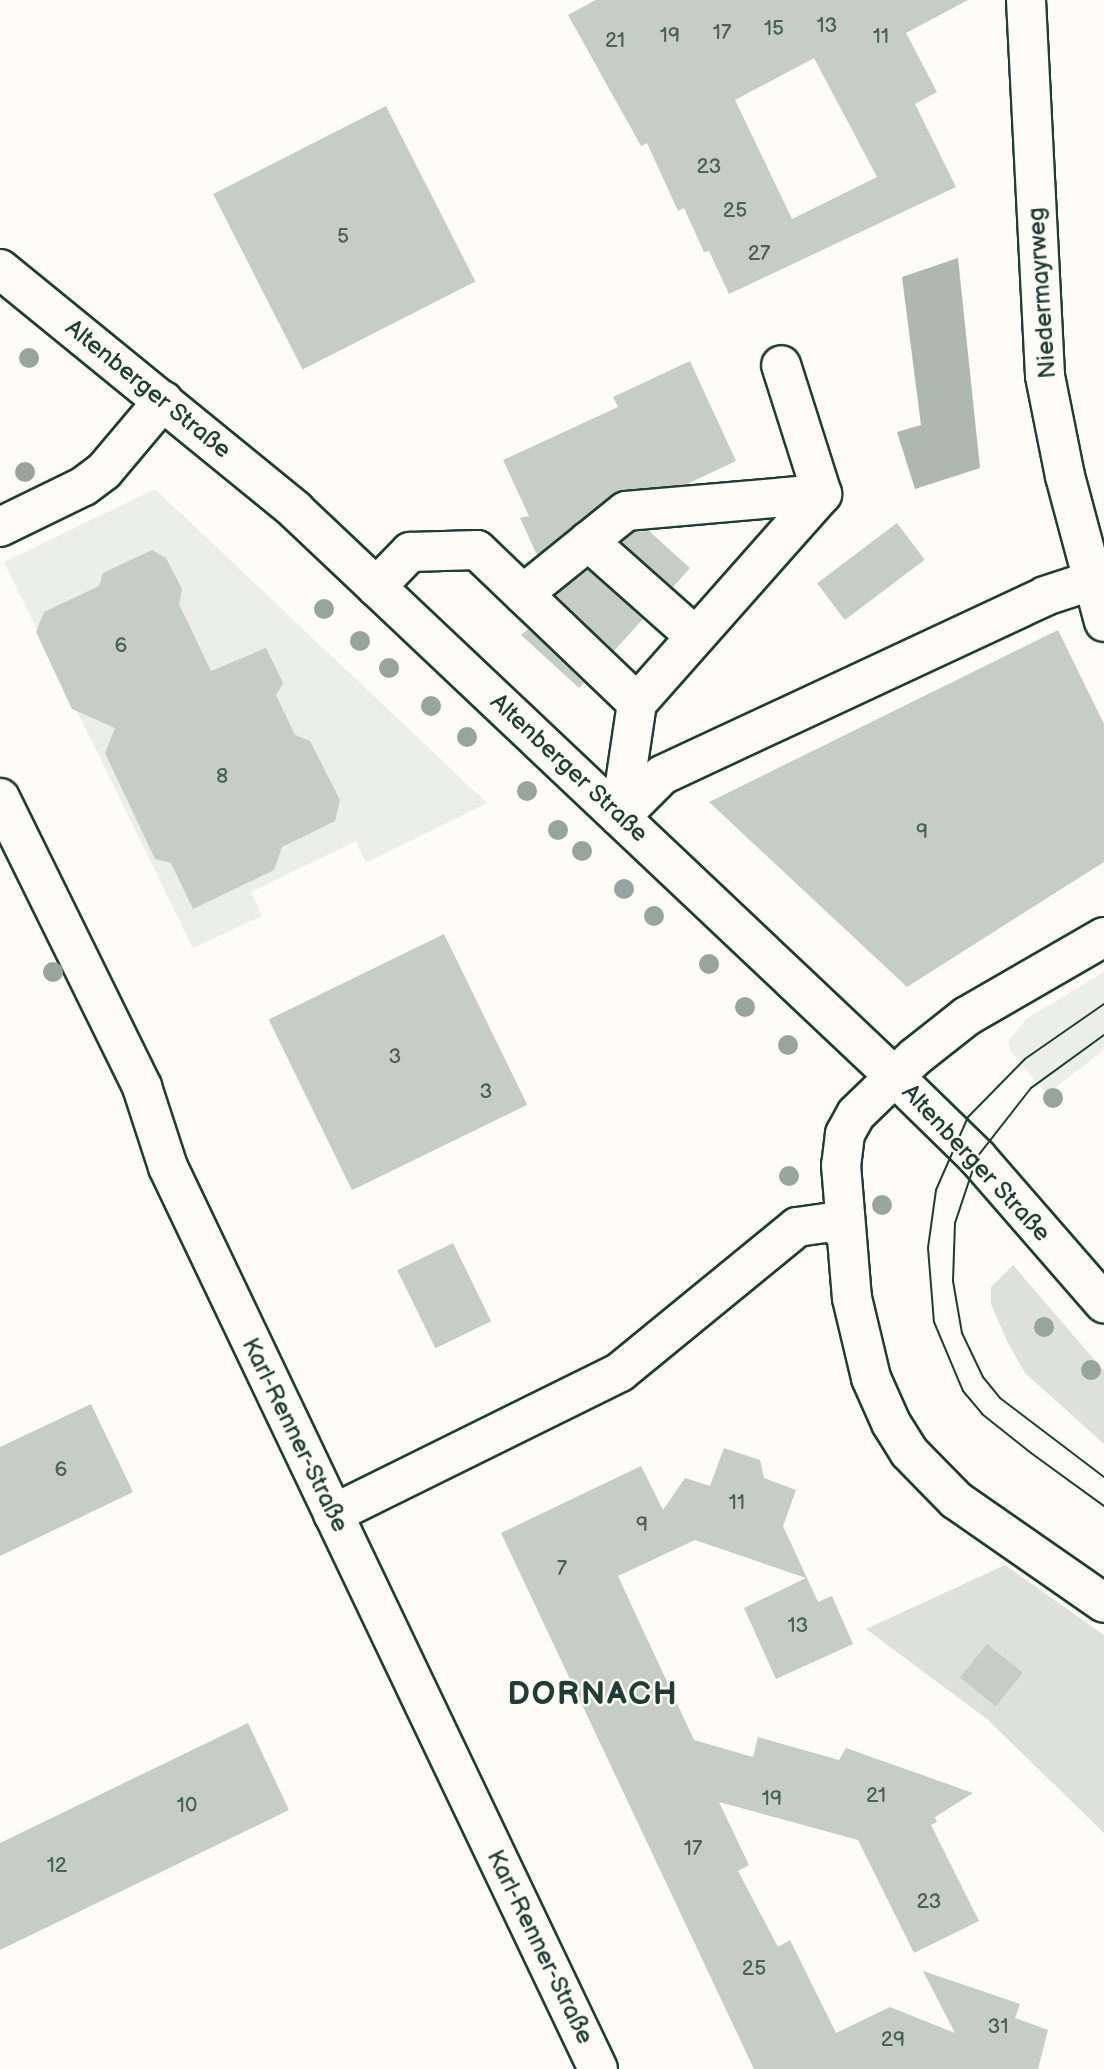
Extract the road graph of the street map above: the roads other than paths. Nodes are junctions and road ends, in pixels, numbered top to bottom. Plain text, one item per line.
1 (1026, 0) edge
2 (0, 269) edge
3 (781, 365) dead end
4 (163, 401) junction
5 (822, 494) junction
6 (0, 527) edge
7 (588, 541) junction
8 (1091, 581) junction
9 (376, 587) junction
10 (523, 594) junction
11 (1104, 622) edge
12 (695, 636) junction
13 (637, 703) junction
14 (0, 798) edge
15 (620, 817) junction
16 (1104, 937) edge
17 (894, 1076) junction
18 (845, 1232) junction
19 (1104, 1303) edge
20 (333, 1514) junction
21 (1104, 1603) edge
22 (598, 2069) edge

1 - 8 street, Niedermayrweg
2 - 4 street, Altenberger Straße
3 - 5 street
4 - 6 street
4 - 9 street, Altenberger Straße
5 - 7 street
5 - 12 street
7 - 10 street
7 - 12 street
8 - 11 street, Niedermayrweg
8 - 15 street
9 - 10 street
9 - 15 street, Altenberger Straße
10 - 13 street
12 - 13 street
13 - 15 street
14 - 20 street, Karl-Renner-Straße
15 - 17 street, Altenberger Straße
16 - 17 street
17 - 18 street
17 - 19 street, Altenberger Straße
18 - 20 street
18 - 21 street
20 - 22 street, Karl-Renner-Straße

